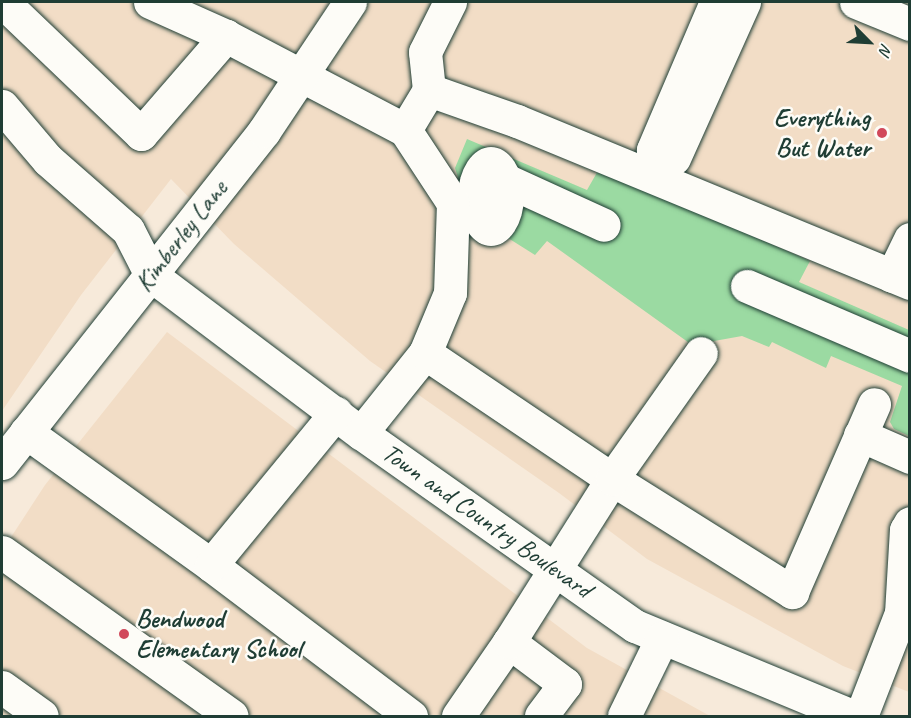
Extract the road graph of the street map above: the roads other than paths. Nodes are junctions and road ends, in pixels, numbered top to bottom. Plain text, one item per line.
1 (3, 2) edge
2 (150, 2) edge
3 (350, 2) edge
4 (450, 2) edge
5 (856, 2) edge
6 (727, 12) edge
7 (909, 24) edge
8 (226, 36) junction
9 (302, 74) junction
10 (429, 90) junction
11 (2, 106) edge
12 (678, 122) dead end
13 (405, 130) junction
14 (475, 169) dead end
15 (604, 225) dead end
16 (909, 239) edge
17 (151, 275) junction
18 (901, 280) edge
19 (747, 286) dead end
20 (701, 352) dead end
21 (424, 353) junction
22 (909, 356) edge
23 (874, 404) dead end
24 (336, 413) junction
25 (26, 432) junction
26 (361, 432) junction
27 (860, 435) junction
28 (909, 457) edge
29 (2, 463) edge
30 (612, 479) junction
31 (909, 523) edge
32 (2, 552) edge
33 (211, 565) junction
34 (554, 570) junction
35 (905, 616) edge
36 (662, 638) junction
37 (509, 642) junction
38 (2, 687) edge
39 (42, 717) edge
40 (232, 717) edge
41 (411, 717) edge
42 (458, 717) edge
43 (541, 717) edge
44 (624, 717) edge
45 (852, 717) edge
46 (861, 717) edge

1 - 8 street
2 - 8 street
3 - 9 street, Kimberley Lane
4 - 10 street
5 - 7 street
6 - 12 street
8 - 9 street
9 - 13 street
9 - 17 street, Kimberley Lane
10 - 13 street
10 - 18 street
11 - 17 street
13 - 21 street
14 - 15 street
16 - 18 street
17 - 24 street, Town and Country Boulevard
17 - 25 street, Kimberley Lane
19 - 22 street
20 - 30 street
21 - 26 street
21 - 30 street
23 - 27 street
24 - 26 street, Town and Country Boulevard
24 - 33 street
25 - 29 street, Kimberley Lane
25 - 33 street
26 - 34 street, Town and Country Boulevard
27 - 28 street
27 - 30 street
30 - 34 street
31 - 35 street
32 - 40 street
33 - 41 street
34 - 36 street, Town and Country Boulevard
34 - 37 street
35 - 46 street
36 - 44 street
36 - 45 street, Town and Country Boulevard
37 - 42 street
37 - 43 street
38 - 39 street

